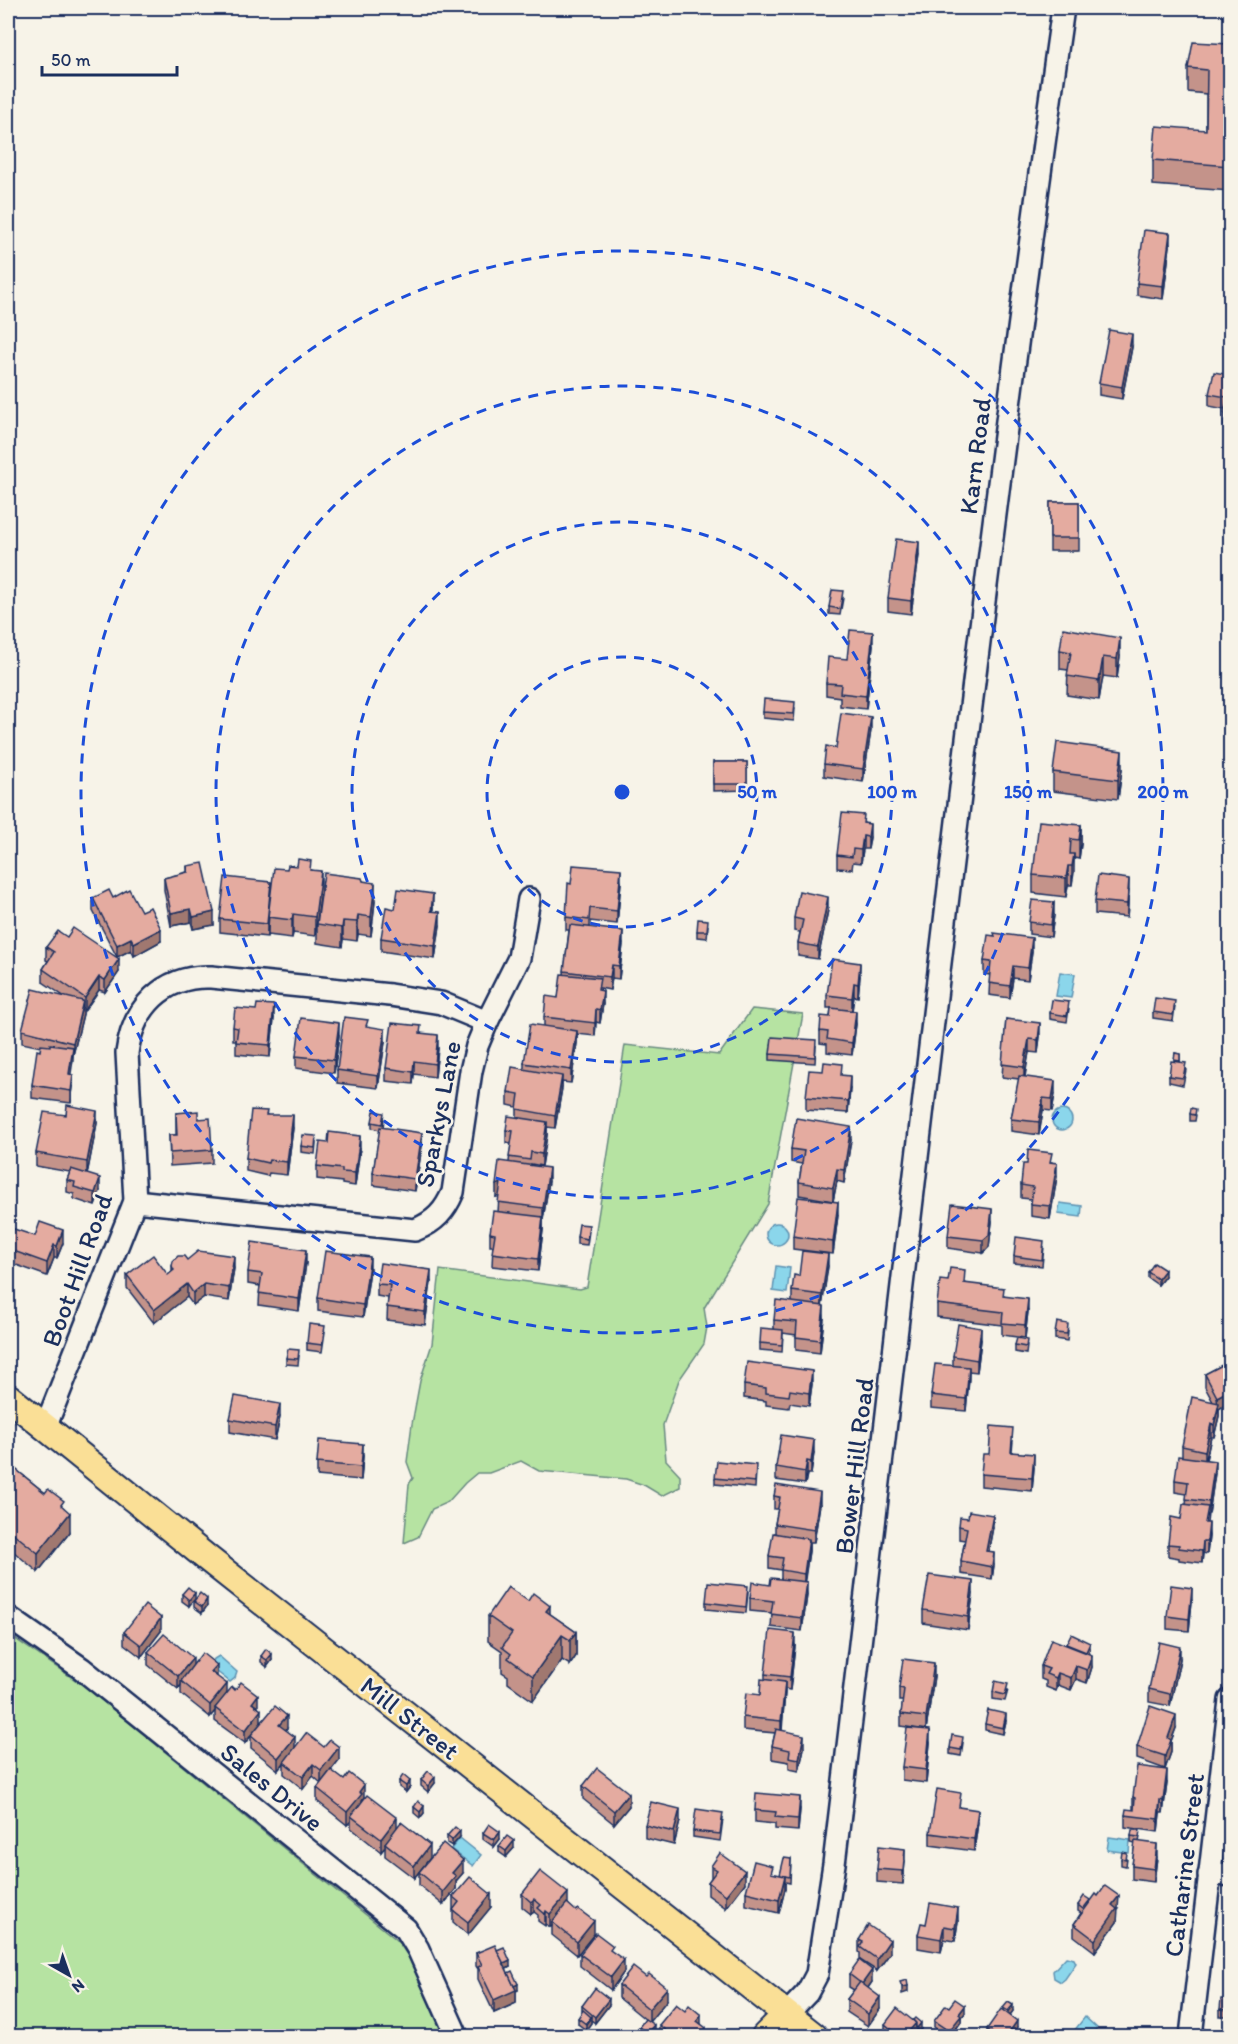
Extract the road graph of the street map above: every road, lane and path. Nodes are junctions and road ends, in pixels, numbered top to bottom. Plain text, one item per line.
1 (1063, 8) edge
2 (529, 899) dead end
3 (946, 912) joint
4 (487, 1022) junction
5 (135, 1201) junction
6 (8, 1397) edge
7 (45, 1428) junction
8 (8, 1617) edge
9 (1230, 1700) edge
10 (1230, 1874) edge
11 (1209, 1875) junction
12 (786, 2015) junction
13 (457, 2037) edge
14 (765, 2037) edge
15 (814, 2037) edge
16 (1191, 2037) edge

1 - 3 street, Karn Road
2 - 4 street, Sparkys Lane
3 - 12 street, Bower Hill Road
4 - 5 street, Sparkys Lane
4 - 5 street, Boot Hill Road
5 - 7 street, Boot Hill Road
6 - 7 main road, Mill Street
7 - 12 main road, Mill Street
8 - 13 street, Sales Drive
9 - 11 street, Catharine Street
10 - 11 street
11 - 16 street, Catharine Street
12 - 14 main road
12 - 15 main road, Mill Street

